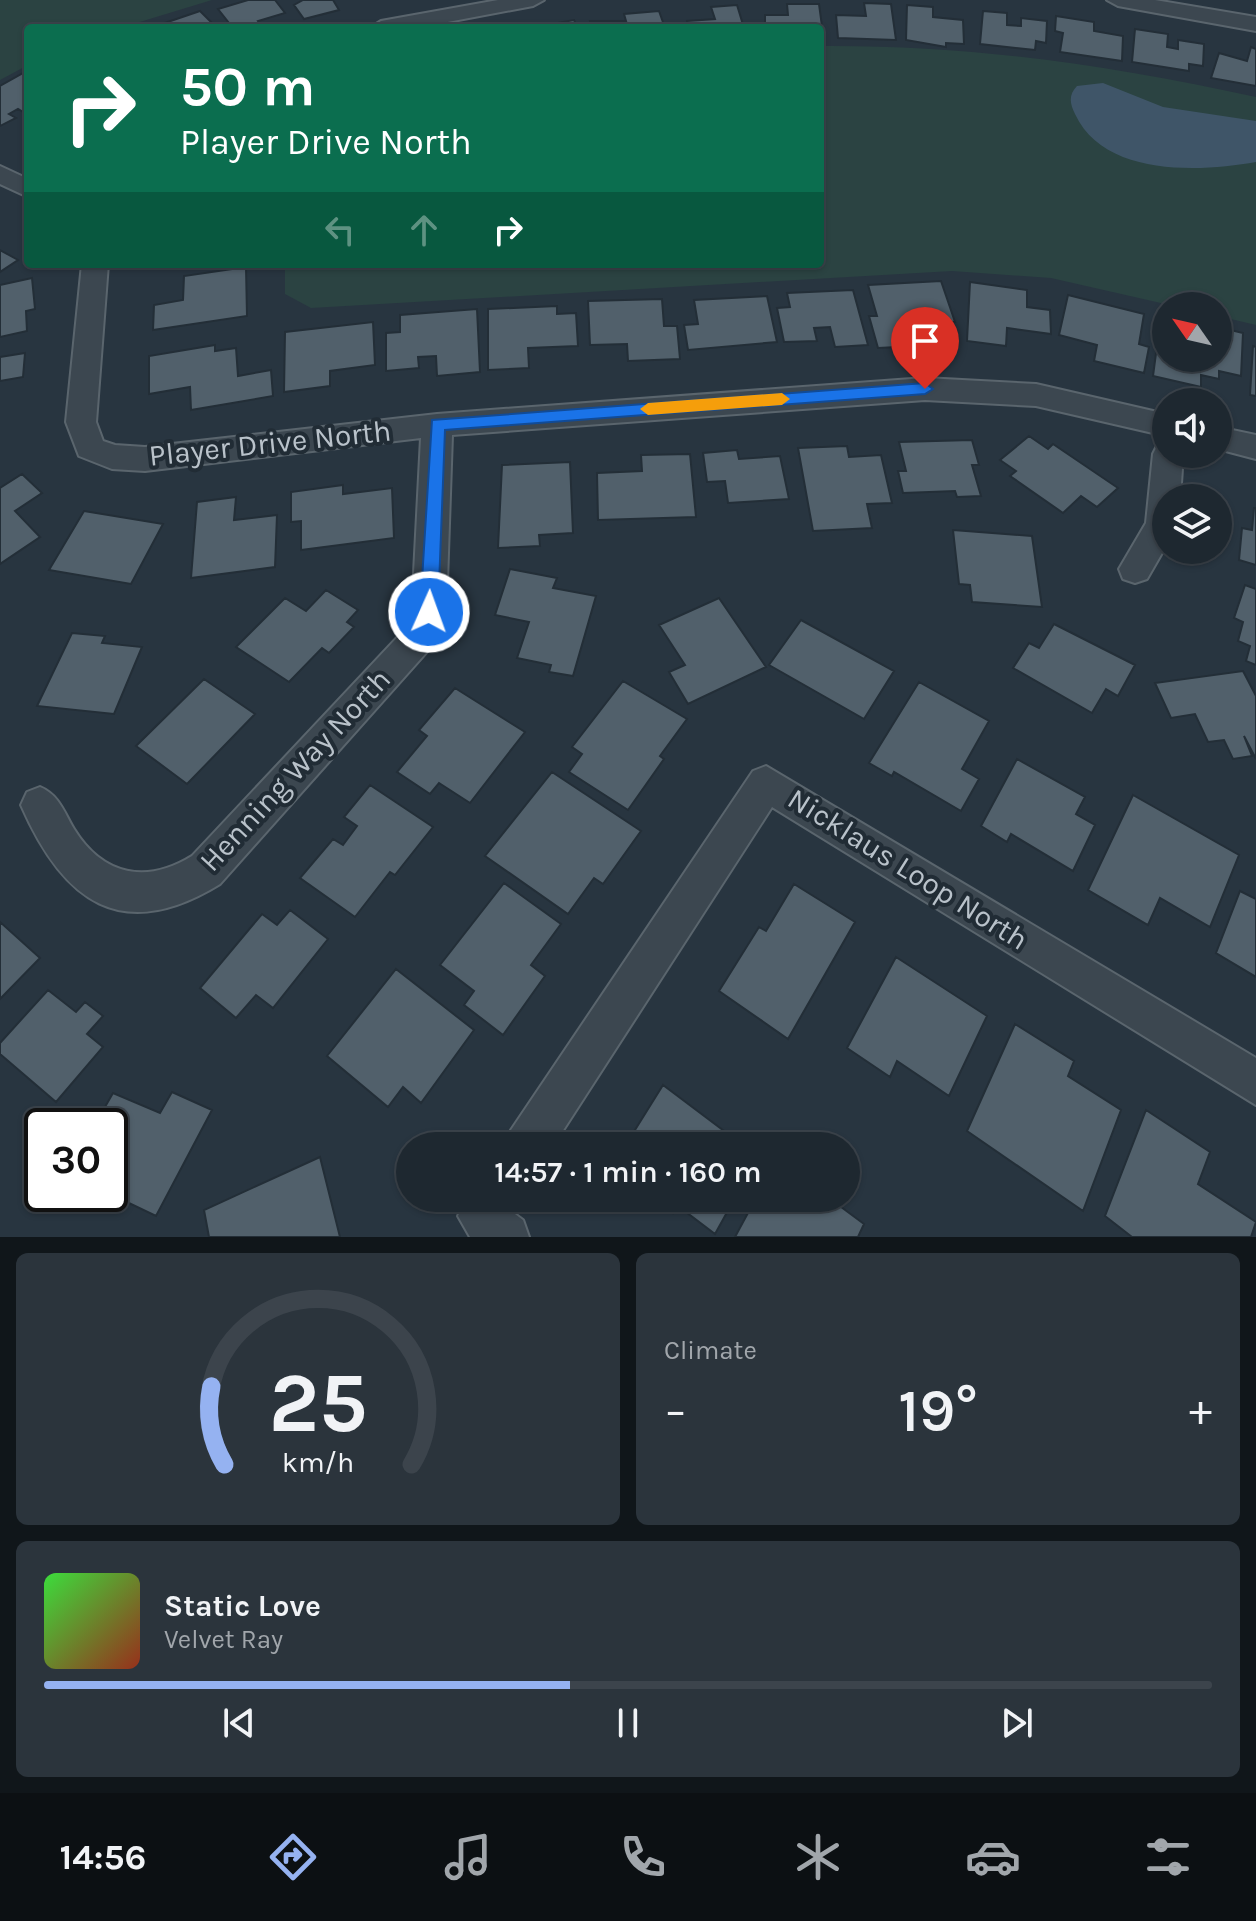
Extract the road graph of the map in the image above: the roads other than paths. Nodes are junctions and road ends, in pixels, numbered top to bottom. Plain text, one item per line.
1 (533, 0) edge
2 (1118, 0) edge
3 (1180, 4) edge
4 (403, 24) edge
5 (1256, 24) edge
6 (24, 162) edge
7 (1, 175) edge
8 (24, 187) edge
9 (95, 268) edge
10 (1152, 422) edge
11 (437, 425) junction
12 (1232, 441) edge
13 (1256, 447) edge
14 (1167, 468) edge
15 (1135, 569) dead end
16 (40, 805) dead end
17 (1256, 1083) edge
18 (536, 1132) edge
19 (484, 1212) edge
20 (506, 1237) edge

1 - 4 street
2 - 3 street
3 - 5 street
6 - 7 street
7 - 8 street
9 - 11 street, Player Drive North
10 - 11 street, Player Drive North
11 - 16 street, Henning Way North
12 - 13 street
14 - 15 street
17 - 18 street, Nicklaus Loop North
19 - 20 street

